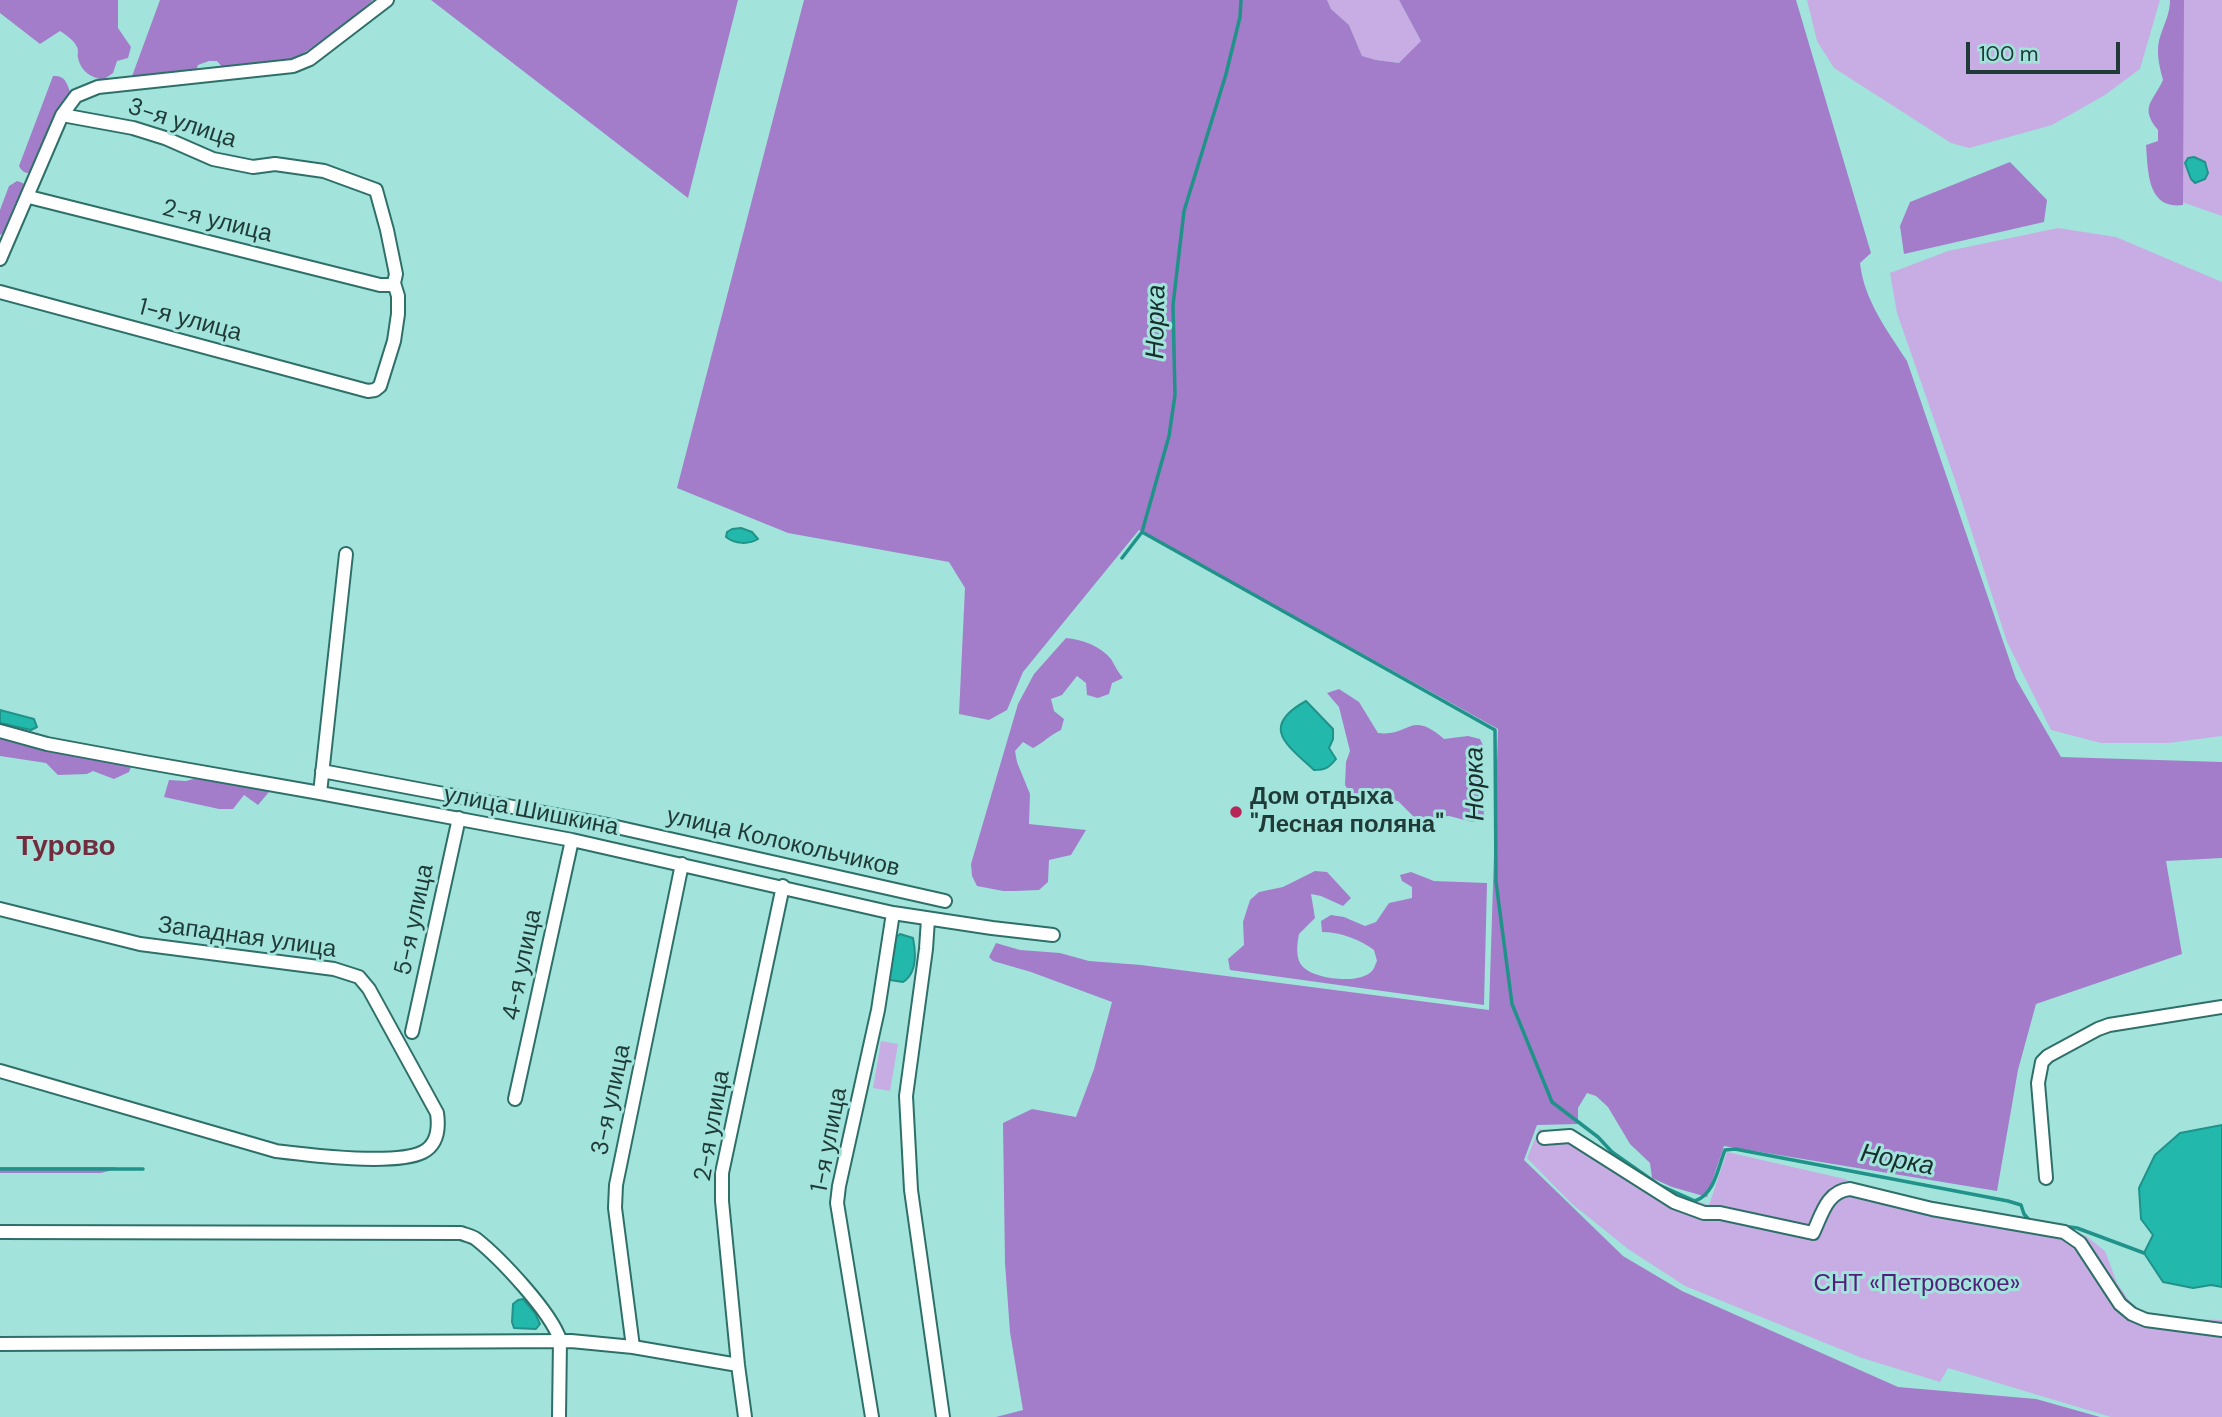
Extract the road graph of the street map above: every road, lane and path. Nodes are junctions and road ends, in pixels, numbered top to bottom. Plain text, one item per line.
1 (387, 0) edge
2 (62, 115) junction
3 (29, 197) junction
4 (0, 259) edge
5 (394, 283) junction
6 (0, 292) edge
7 (346, 554) dead end
8 (0, 731) edge
9 (322, 771) junction
10 (320, 793) junction
11 (459, 818) junction
12 (572, 840) junction
13 (682, 864) junction
14 (783, 886) junction
15 (945, 901) dead end
16 (0, 909) edge
17 (893, 913) junction
18 (928, 919) junction
19 (1053, 934) dead end
20 (2222, 1007) edge
21 (412, 1032) dead end
22 (0, 1071) edge
23 (515, 1099) dead end
24 (1544, 1138) dead end
25 (2046, 1178) dead end
26 (0, 1232) edge
27 (2222, 1330) edge
28 (560, 1340) junction
29 (0, 1343) edge
30 (633, 1347) junction
31 (738, 1365) junction
32 (559, 1417) edge
33 (745, 1417) edge
34 (872, 1417) edge
35 (943, 1417) edge

1 - 2 street
2 - 3 street
2 - 5 street, 3-я улица
3 - 4 street
3 - 5 street, 2-я улица
5 - 6 street, 1-я улица
7 - 9 street
8 - 10 street, улица Шишкина
9 - 10 street
9 - 15 street, улица Колокольчиков
10 - 11 street, улица Шишкина
11 - 12 street, улица Шишкина
11 - 21 street, 5-я улица
12 - 13 street, улица Шишкина
12 - 23 street, 4-я улица
13 - 14 street, улица Шишкина
13 - 30 street, 3-я улица
14 - 17 street, улица Шишкина
14 - 31 street, 2-я улица
16 - 22 street, Западная улица
17 - 18 street, улица Шишкина
17 - 34 street, 1-я улица
18 - 19 street, улица Шишкина
18 - 35 street
20 - 25 street
24 - 27 street
26 - 28 street
28 - 29 street
28 - 30 street
28 - 32 street
30 - 31 street
31 - 33 street, 2-я улица

